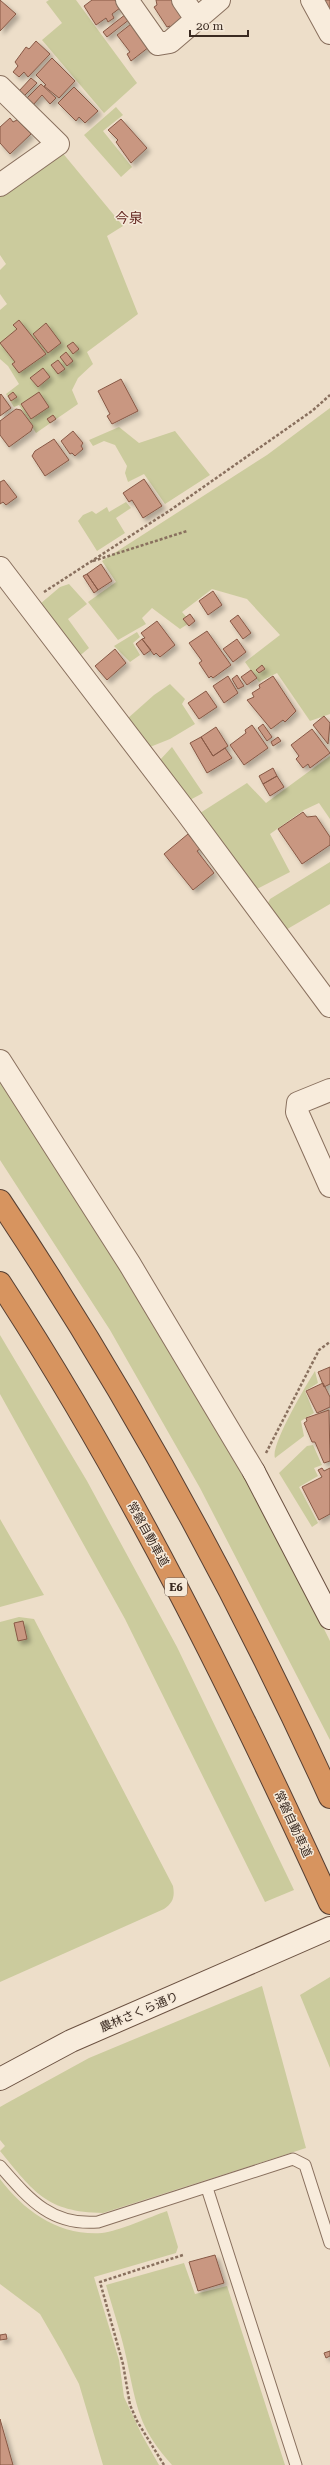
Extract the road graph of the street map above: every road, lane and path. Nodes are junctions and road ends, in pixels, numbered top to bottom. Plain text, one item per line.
1 (127, 0) edge
2 (183, 0) edge
3 (219, 0) edge
4 (312, 0) edge
5 (196, 19) junction
6 (330, 33) edge
7 (0, 87) edge
8 (0, 185) edge
9 (330, 395) edge
10 (187, 531) dead end
11 (89, 562) junction
12 (0, 568) edge
13 (26, 603) junction
14 (330, 1006) edge
15 (0, 1061) edge
16 (330, 1090) edge
17 (330, 1186) edge
18 (0, 1201) edge
19 (0, 1283) edge
20 (330, 1342) edge
21 (254, 1472) junction
22 (330, 1618) edge
23 (330, 1797) edge
24 (330, 1903) edge
25 (330, 1928) edge
26 (0, 2079) edge
27 (0, 2166) edge
28 (207, 2188) junction
29 (330, 2242) edge
30 (183, 2255) dead end
31 (164, 2465) edge
32 (296, 2465) edge

1 - 5 street
2 - 5 street
3 - 5 street
4 - 6 street
7 - 8 street
9 - 11 path
10 - 11 path
11 - 13 path
12 - 13 street
13 - 14 street
15 - 21 street
16 - 17 street
18 - 23 highway
19 - 24 highway, 常磐自動車道 / E6
20 - 21 path
21 - 22 street
25 - 26 street, 農林さくら通り
27 - 28 lane
28 - 29 lane
28 - 32 lane
30 - 31 path

